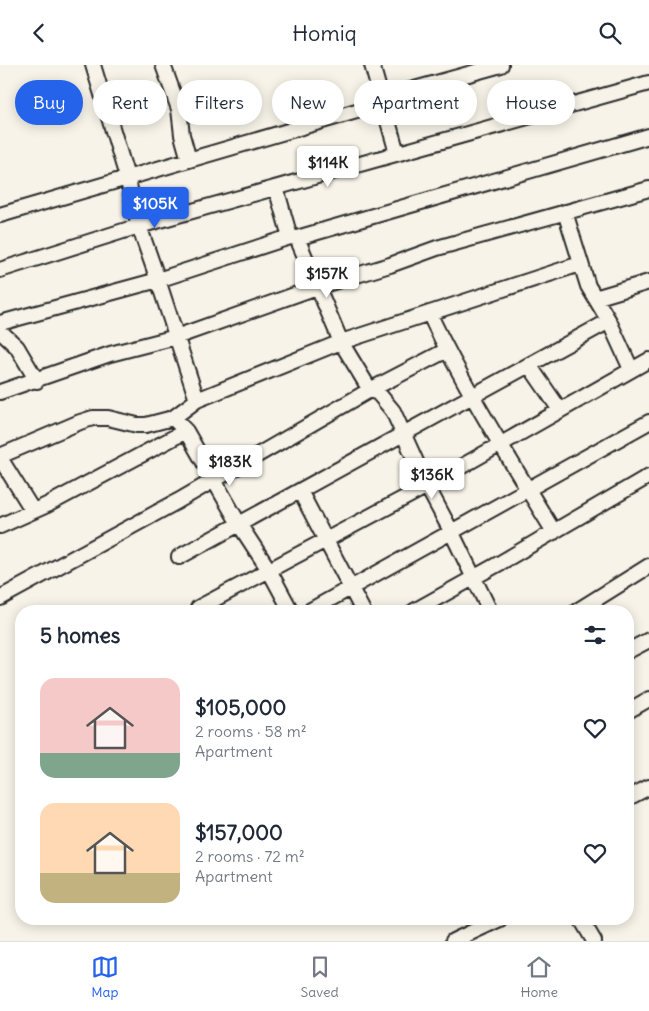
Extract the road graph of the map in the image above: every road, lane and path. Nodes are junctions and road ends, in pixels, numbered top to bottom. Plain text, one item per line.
1 (164, 65) edge
2 (372, 65) edge
3 (501, 65) edge
4 (96, 66) edge
5 (377, 80) edge
6 (452, 80) edge
7 (649, 83) edge
8 (354, 110) edge
9 (389, 125) edge
10 (649, 136) edge
11 (397, 153) junction
12 (189, 160) junction
13 (127, 177) junction
14 (276, 188) junction
15 (649, 189) edge
16 (565, 212) junction
17 (0, 215) edge
18 (139, 226) junction
19 (294, 238) junction
20 (580, 264) junction
21 (0, 270) edge
22 (158, 280) junction
23 (649, 282) edge
24 (317, 287) junction
25 (595, 298) junction
26 (429, 313) junction
27 (609, 321) junction
28 (0, 323) edge
29 (0, 331) edge
30 (176, 337) junction
31 (341, 342) junction
32 (447, 350) junction
33 (649, 360) edge
34 (529, 365) junction
35 (631, 369) junction
36 (37, 381) junction
37 (370, 390) junction
38 (0, 392) edge
39 (473, 397) junction
40 (197, 400) junction
41 (560, 410) junction
42 (173, 418) junction
43 (649, 421) edge
44 (186, 431) junction
45 (404, 435) junction
46 (499, 445) junction
47 (0, 457) edge
48 (649, 476) edge
49 (215, 479) junction
50 (427, 486) junction
51 (528, 489) junction
52 (300, 491) junction
53 (33, 511) junction
54 (239, 524) junction
55 (0, 526) edge
56 (451, 531) junction
57 (554, 531) junction
58 (326, 539) junction
59 (179, 557) dead end
60 (649, 566) edge
61 (269, 570) junction
62 (473, 577) junction
63 (351, 589) junction
64 (0, 598) edge
65 (202, 605) edge
66 (288, 605) edge
67 (320, 605) edge
68 (360, 605) edge
69 (424, 605) edge
70 (487, 605) edge
71 (587, 605) edge
72 (649, 640) edge
73 (634, 648) edge
74 (649, 699) edge
75 (634, 708) edge
76 (649, 787) edge
77 (634, 795) edge
78 (487, 925) edge
79 (583, 925) edge
80 (588, 939) edge
81 (453, 941) edge

1 - 12 street
2 - 5 street
3 - 6 street
4 - 13 street
7 - 11 street
8 - 12 street
9 - 11 street
10 - 19 street
11 - 14 street
12 - 13 street
13 - 17 street
13 - 18 street
14 - 18 street
14 - 19 street
15 - 16 street
16 - 20 street
16 - 24 street
18 - 21 street
18 - 22 street
19 - 22 street
19 - 24 street
20 - 25 street
20 - 26 street
22 - 28 street
22 - 30 street
23 - 25 street
24 - 30 street
24 - 31 street
25 - 27 street
26 - 31 street
26 - 32 street
27 - 34 street
27 - 35 street
29 - 36 street
30 - 36 street
30 - 40 street
31 - 37 street
31 - 40 street
32 - 37 street
32 - 39 street
33 - 35 street
34 - 39 street
34 - 41 street
35 - 41 street
36 - 38 street
37 - 45 street
37 - 49 street
39 - 45 street
39 - 46 street
40 - 42 street
41 - 46 street
42 - 44 street
42 - 47 street
43 - 51 street
44 - 49 street
44 - 53 street
45 - 50 street
45 - 52 street
46 - 50 street
46 - 51 street
47 - 53 street
48 - 57 street
49 - 54 street
49 - 64 street
50 - 56 street
50 - 58 street
51 - 56 street
51 - 57 street
52 - 54 street
52 - 58 street
53 - 55 street
54 - 59 street
54 - 61 street
56 - 62 street
56 - 63 street
57 - 62 street
58 - 61 street
58 - 63 street
60 - 71 street
61 - 65 street
61 - 66 street
62 - 69 street
62 - 70 street
63 - 67 street
63 - 68 street
72 - 73 street
74 - 75 street
76 - 77 street
78 - 81 street
79 - 80 street

